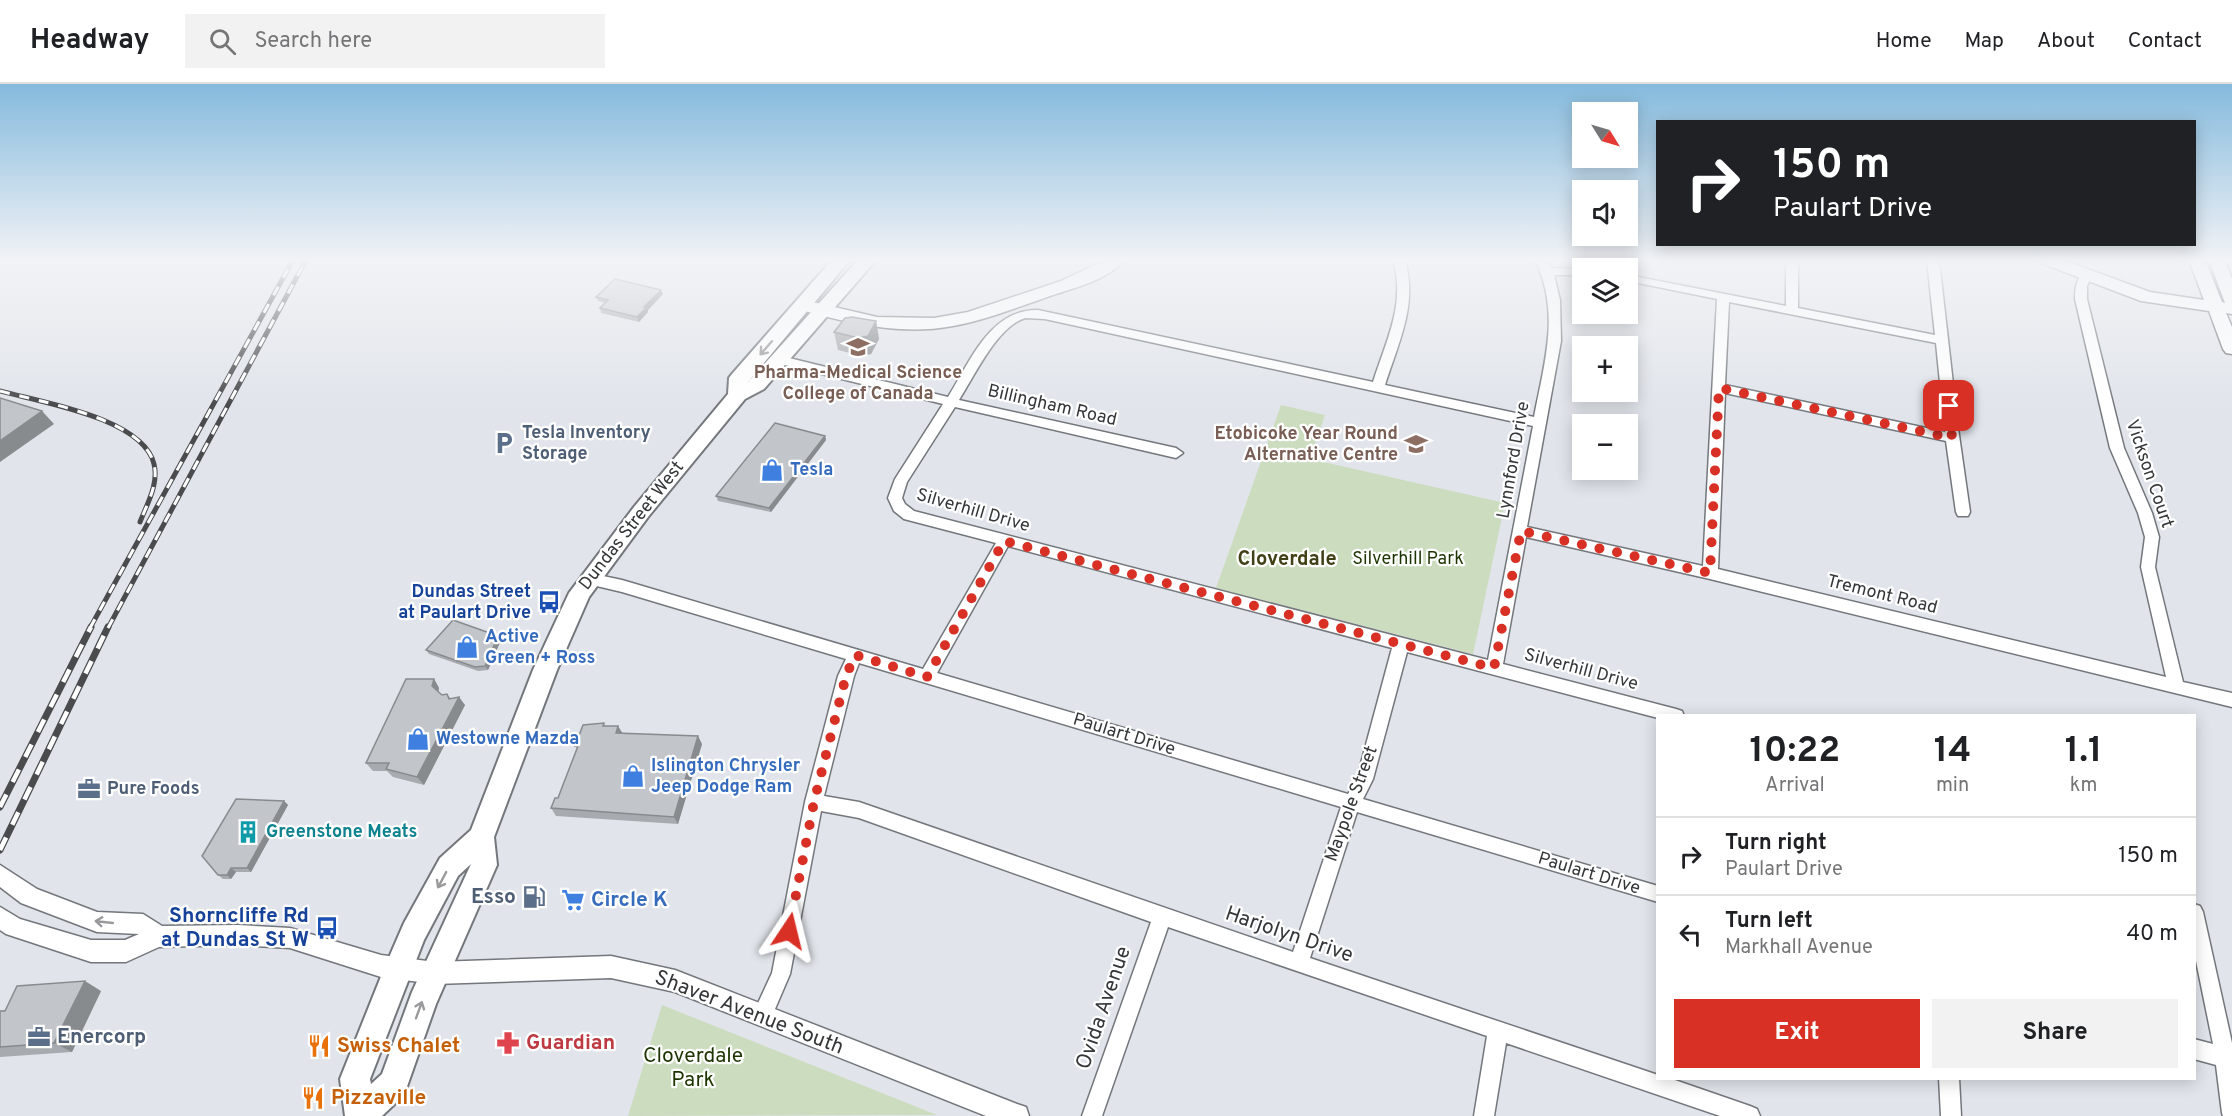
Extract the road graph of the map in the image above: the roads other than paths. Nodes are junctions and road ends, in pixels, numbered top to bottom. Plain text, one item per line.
1 (812, 308) edge
2 (813, 308) edge
3 (830, 308) edge
4 (846, 308) edge
5 (954, 308) edge
6 (993, 308) edge
7 (1403, 308) edge
8 (1556, 308) edge
9 (1723, 308) edge
10 (1782, 308) edge
11 (1938, 308) edge
12 (2083, 308) edge
13 (2227, 308) edge
14 (1792, 310) joint
15 (1942, 340) junction
16 (2232, 350) edge
17 (781, 360) junction
18 (1378, 387) junction
19 (1719, 388) junction
20 (738, 395) junction
21 (951, 402) junction
22 (1541, 423) junction
23 (1952, 438) junction
24 (1176, 453) dead end
25 (1963, 512) dead end
26 (1521, 531) junction
27 (1004, 541) junction
28 (1710, 573) junction
29 (589, 579) junction
30 (1401, 644) junction
31 (855, 655) junction
32 (1494, 668) junction
33 (927, 677) junction
34 (2176, 687) junction
35 (2232, 700) edge
36 (1668, 714) edge
37 (814, 802) junction
38 (1352, 803) junction
39 (481, 837) junction
40 (0, 875) edge
41 (1656, 893) edge
42 (0, 917) edge
43 (1162, 917) junction
44 (2196, 920) edge
45 (158, 937) junction
46 (1299, 963) junction
47 (399, 969) junction
48 (435, 973) junction
49 (762, 1017) junction
50 (1498, 1030) junction
51 (2196, 1050) edge
52 (2226, 1058) junction
53 (1949, 1080) edge
54 (2232, 1113) edge
55 (361, 1114) edge
56 (1017, 1116) edge
57 (1092, 1116) edge
58 (1484, 1116) edge
59 (1750, 1116) edge
60 (1951, 1116) edge

1 -> 20 main road, Dundas Street West
2 - 17 main road, Dundas Street West
3 - 6 main road
4 - 5 main road
7 - 18 street
8 - 22 street, Lynnford Drive
9 - 19 street
10 - 14 street
11 - 15 street
12 - 34 street, Vickson Court
13 - 16 main road
14 - 15 street
15 - 23 street
17 - 20 main road, Dundas Street West
17 - 21 street, Billingham Road
18 - 21 street, Silverhill Drive
18 - 22 street, Silverhill Drive
19 - 23 street
19 - 28 street
20 - 29 main road, Dundas Street West
21 - 24 street, Billingham Road
21 - 27 street, Silverhill Drive
22 - 26 street, Lynnford Drive
23 - 25 street
26 - 28 street, Tremont Road
26 - 32 street, Lynnford Drive
27 - 30 street, Silverhill Drive
27 - 33 street
28 - 34 street, Tremont Road
29 - 31 street, Paulart Drive
29 - 39 main road, Dundas Street West
30 - 32 street, Silverhill Drive
30 - 38 street, Maypole Street
31 - 33 street, Paulart Drive
31 - 37 street
32 - 36 street, Silverhill Drive
33 - 38 street, Paulart Drive
34 - 35 street, Tremont Road
37 - 43 street, Harjolyn Drive
37 - 49 street
38 - 41 street, Paulart Drive
38 - 46 street, Maypole Street
39 -> 47 main road, Dundas Street West
39 - 48 main road, Dundas Street West
45 -> 40 street
42 - 45 street
43 - 46 street, Harjolyn Drive
43 - 57 street, Ovida Avenue
44 - 52 street
45 - 47 street, Shaver Avenue South
46 - 50 street, Harjolyn Drive
47 - 48 street, Shaver Avenue South
47 - 55 main road, Dundas Street West
48 - 49 street, Shaver Avenue South
55 -> 48 main road, Dundas Street West
49 - 56 street, Shaver Avenue South
50 - 58 street
50 - 59 street, Harjolyn Drive
51 - 52 street
52 - 54 street
53 - 60 street

